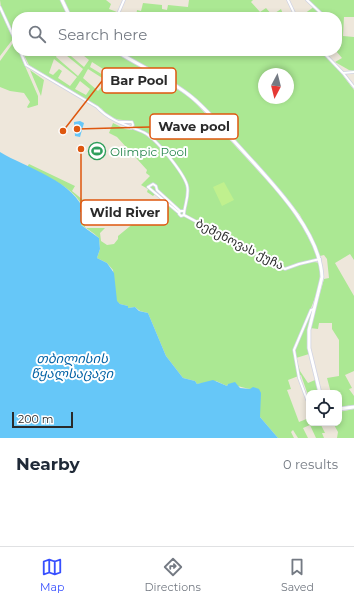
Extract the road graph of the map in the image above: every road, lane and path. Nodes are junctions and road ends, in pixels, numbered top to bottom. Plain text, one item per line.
1 (62, 0) edge
2 (124, 0) edge
3 (288, 0) edge
4 (307, 0) edge
5 (0, 8) edge
6 (68, 12) edge
7 (119, 12) edge
8 (294, 12) edge
9 (320, 12) edge
10 (12, 33) edge
11 (22, 56) edge
12 (124, 56) edge
13 (327, 56) edge
14 (354, 72) edge
15 (343, 73) junction
16 (354, 87) edge
17 (117, 122) junction
18 (131, 128) junction
19 (184, 211) junction
20 (180, 212) junction
21 (184, 215) junction
22 (320, 259) junction
23 (314, 309) junction
24 (319, 390) edge
25 (306, 397) edge
26 (354, 407) edge
27 (342, 409) edge

1 - 6 main road
2 - 7 street
3 - 8 street
4 - 9 street
5 - 10 street
11 - 17 street
12 - 22 main road
13 - 15 street
14 - 15 street
15 - 16 street
17 - 18 street
17 - 18 street
18 - 19 street
19 - 20 street
19 - 21 street
20 - 20 street
20 - 21 street, ბეშენოვას ქუჩა
21 - 22 street, ბეშენოვას ქუჩა
22 - 23 main road
23 - 24 main road
23 - 25 street
26 - 27 main road

